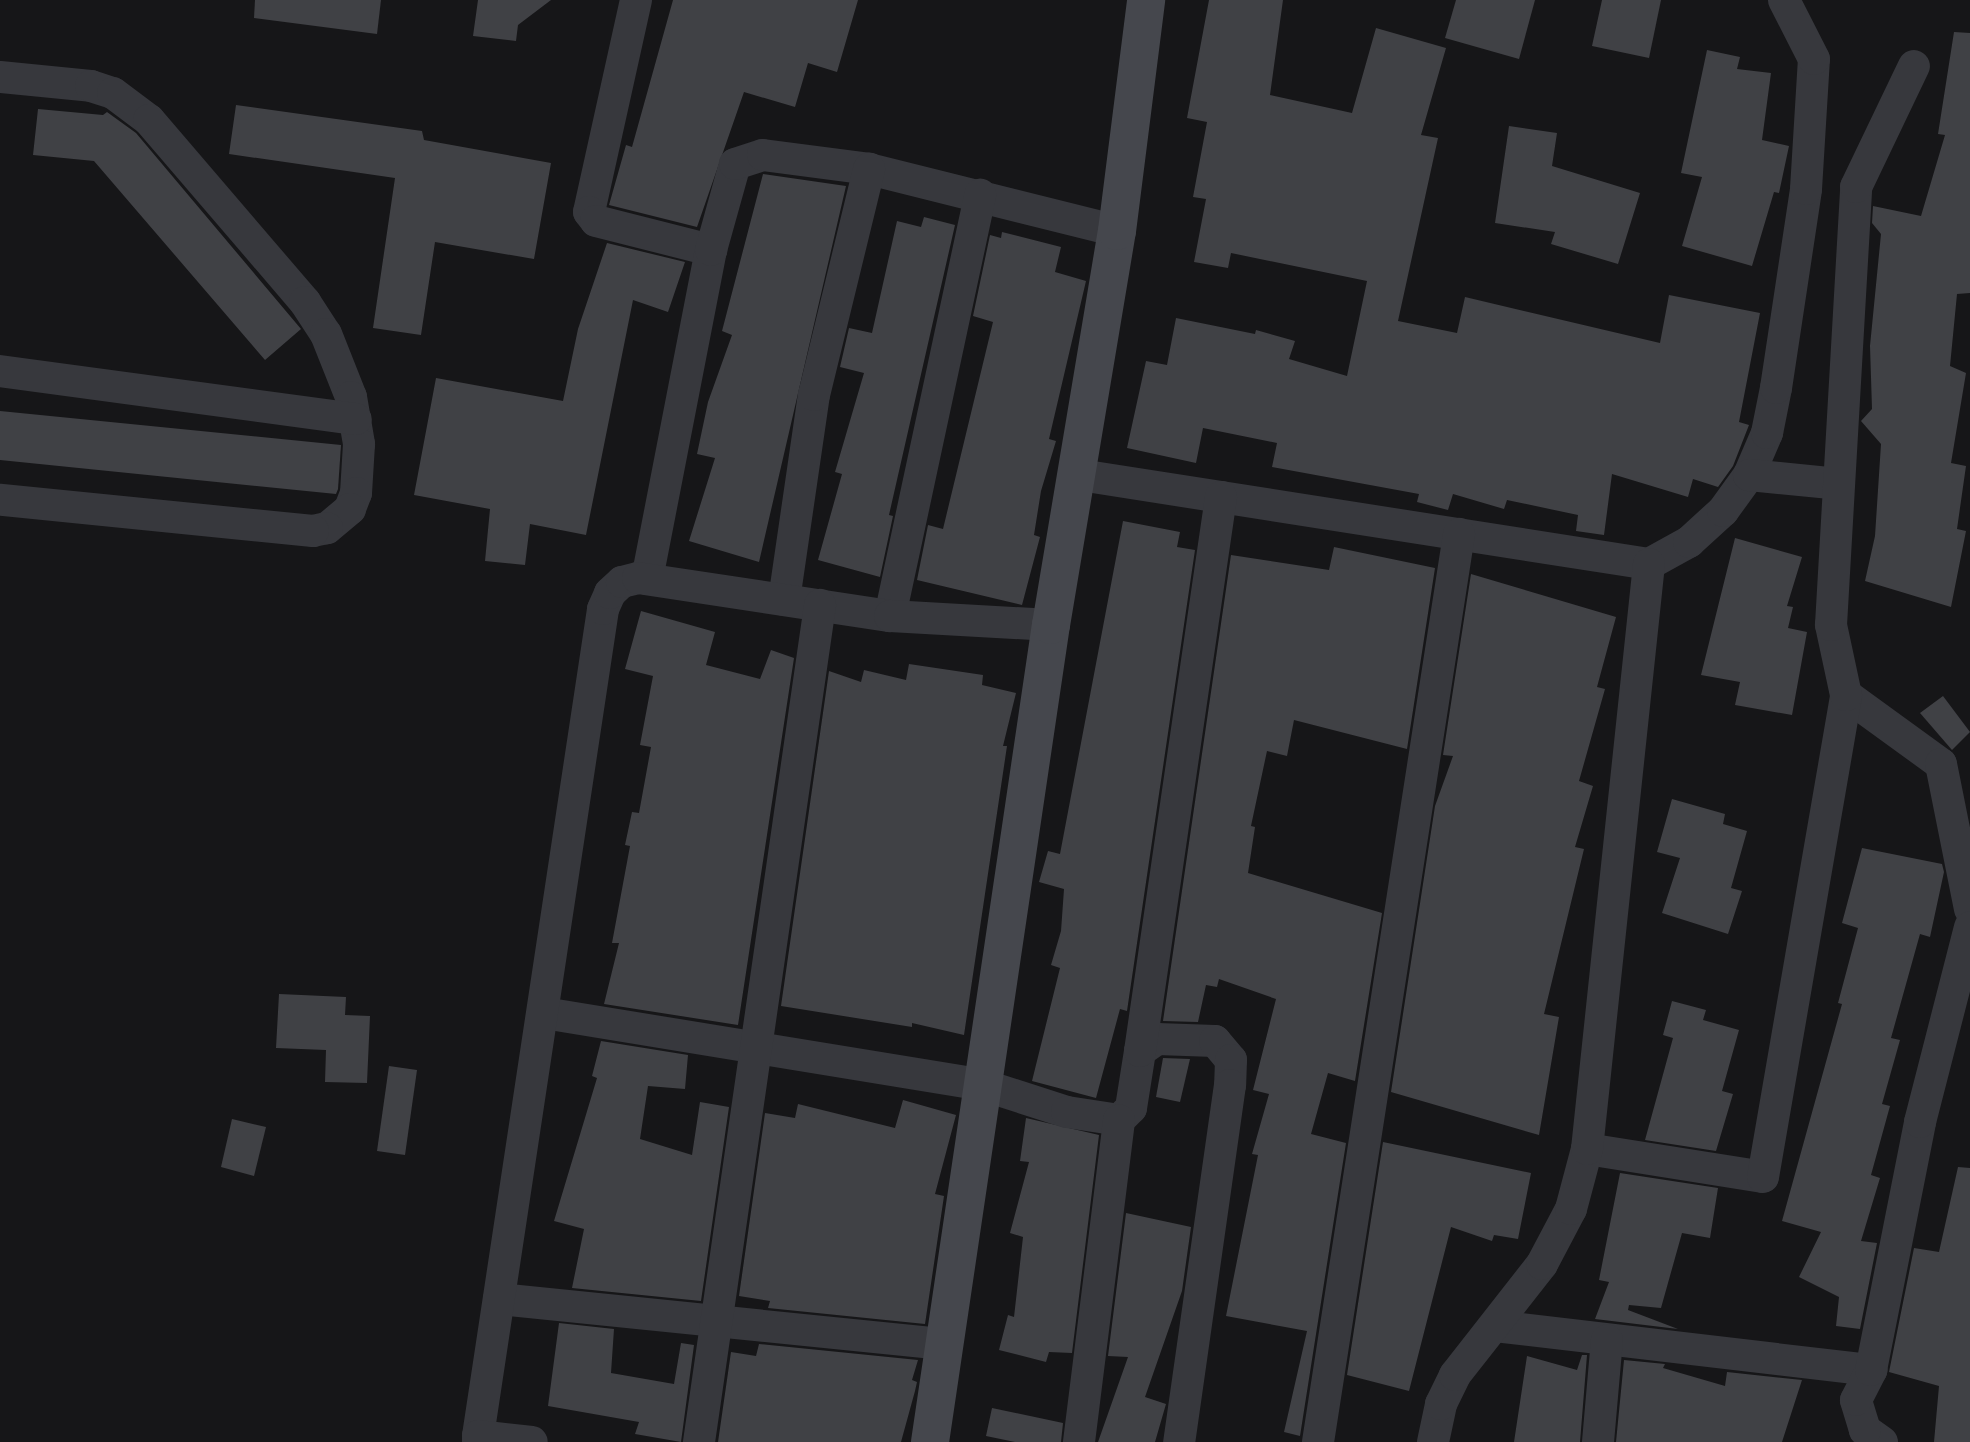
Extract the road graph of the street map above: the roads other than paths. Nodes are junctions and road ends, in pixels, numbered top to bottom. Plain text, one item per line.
1 (636, 0) edge
2 (1146, 0) edge
3 (1784, 0) edge
4 (1914, 66) dead end
5 (0, 77) edge
6 (869, 169) junction
7 (980, 195) junction
8 (1116, 231) junction
9 (711, 250) junction
10 (0, 371) edge
11 (356, 419) junction
12 (1080, 475) junction
13 (1749, 475) junction
14 (1839, 484) junction
15 (1221, 497) junction
16 (0, 500) edge
17 (1459, 534) junction
18 (1649, 564) junction
19 (647, 579) junction
20 (784, 600) junction
21 (820, 605) junction
22 (890, 616) junction
23 (1051, 625) junction
24 (1846, 695) junction
25 (1970, 909) edge
26 (1970, 927) edge
27 (1967, 961) edge
28 (544, 1013) junction
29 (759, 1046) junction
30 (1140, 1051) junction
31 (983, 1085) junction
32 (1119, 1120) junction
33 (1587, 1149) junction
34 (499, 1299) junction
35 (713, 1324) junction
36 (1494, 1326) junction
37 (1607, 1340) junction
38 (944, 1344) junction
39 (1871, 1370) junction
40 (478, 1439) edge
41 (532, 1442) edge
42 (699, 1442) edge
43 (930, 1442) edge
44 (1079, 1442) edge
45 (1179, 1442) edge
46 (1318, 1442) edge
47 (1433, 1442) edge
48 (1598, 1442) edge
49 (1882, 1442) edge

1 - 9 street
2 - 8 street
3 - 13 street
4 - 14 street
5 - 11 street
6 - 7 street
6 - 9 street
6 - 20 street
7 - 8 street
7 - 22 street
8 - 12 street
9 - 19 street
10 - 11 street
11 - 16 street
12 - 15 street
12 - 23 street
13 - 14 street
13 - 18 street
14 - 24 street
15 - 17 street
15 - 30 street
17 - 18 street
17 - 46 street
18 - 33 street
19 - 20 street
19 - 28 street
20 - 21 street
21 - 22 street
21 - 29 street
22 - 23 street
23 - 31 street
24 - 25 street
24 - 33 street
26 - 27 street
27 - 39 street
28 - 29 street
28 - 34 street
29 - 31 street
29 - 35 street
30 - 32 street
30 - 45 street
31 - 32 street
31 - 38 street
32 - 44 street
33 - 36 street
34 - 35 street
34 - 40 street
35 - 38 street
35 - 42 street
36 - 37 street
36 - 47 street
37 - 39 street
37 - 48 street
38 - 43 street
39 - 49 street
40 - 41 street

